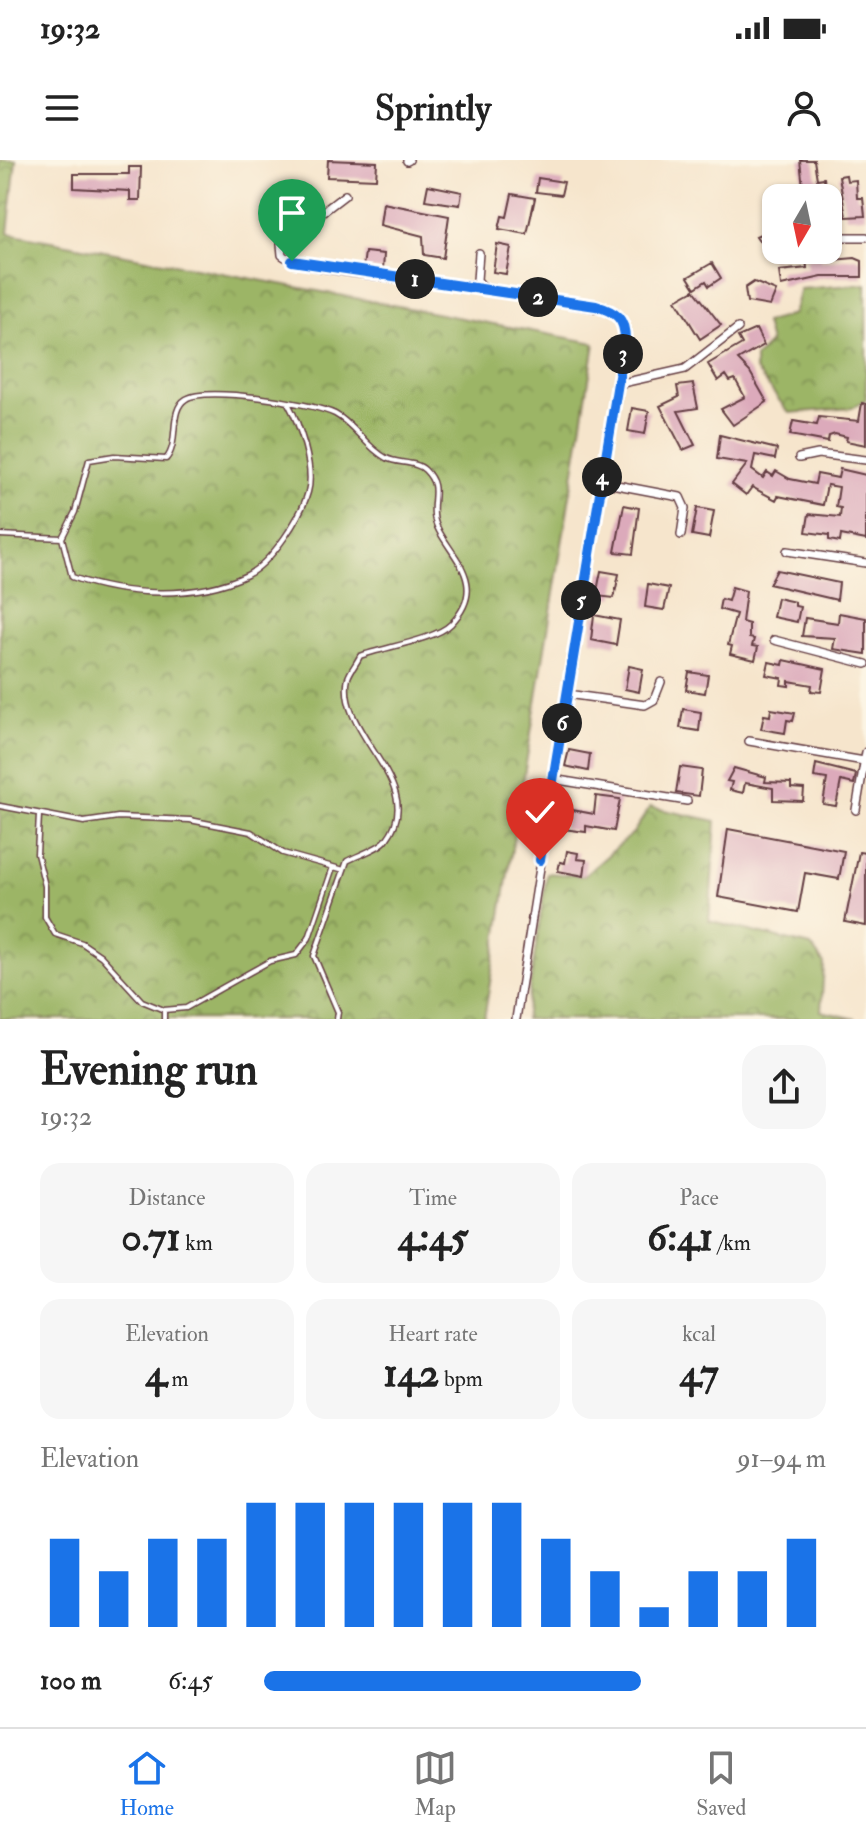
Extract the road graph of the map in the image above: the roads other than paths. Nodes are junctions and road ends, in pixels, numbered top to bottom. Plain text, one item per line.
1 (345, 195) dead end
2 (842, 237) edge
3 (866, 237) edge
4 (479, 253) dead end
5 (481, 287) junction
6 (738, 328) dead end
7 (618, 384) junction
8 (288, 403) junction
9 (799, 458) dead end
10 (866, 460) edge
11 (601, 482) junction
12 (0, 535) edge
13 (681, 535) dead end
14 (62, 538) junction
15 (787, 551) dead end
16 (866, 563) edge
17 (774, 640) dead end
18 (866, 664) edge
19 (661, 682) dead end
20 (567, 694) junction
21 (749, 741) dead end
22 (865, 757) edge
23 (552, 779) junction
24 (687, 801) dead end
25 (0, 806) edge
26 (856, 810) dead end
27 (39, 815) junction
28 (333, 867) junction
29 (344, 870) junction
30 (164, 1010) junction
31 (164, 1019) edge
32 (337, 1019) edge
33 (516, 1019) edge

1 - 5 street
2 - 3 street
4 - 5 street
5 - 7 street
6 - 7 street
7 - 11 street
8 - 14 lane
8 - 14 lane
8 - 29 lane
9 - 10 street
11 - 13 street
11 - 20 street
12 - 14 lane
15 - 16 street
17 - 18 street
19 - 20 street
20 - 23 street
21 - 22 street
22 - 26 street
23 - 24 street
23 - 33 street
25 - 27 lane
27 - 28 lane
27 - 30 lane
28 - 29 lane
28 - 30 lane
29 - 32 lane
30 - 31 lane

